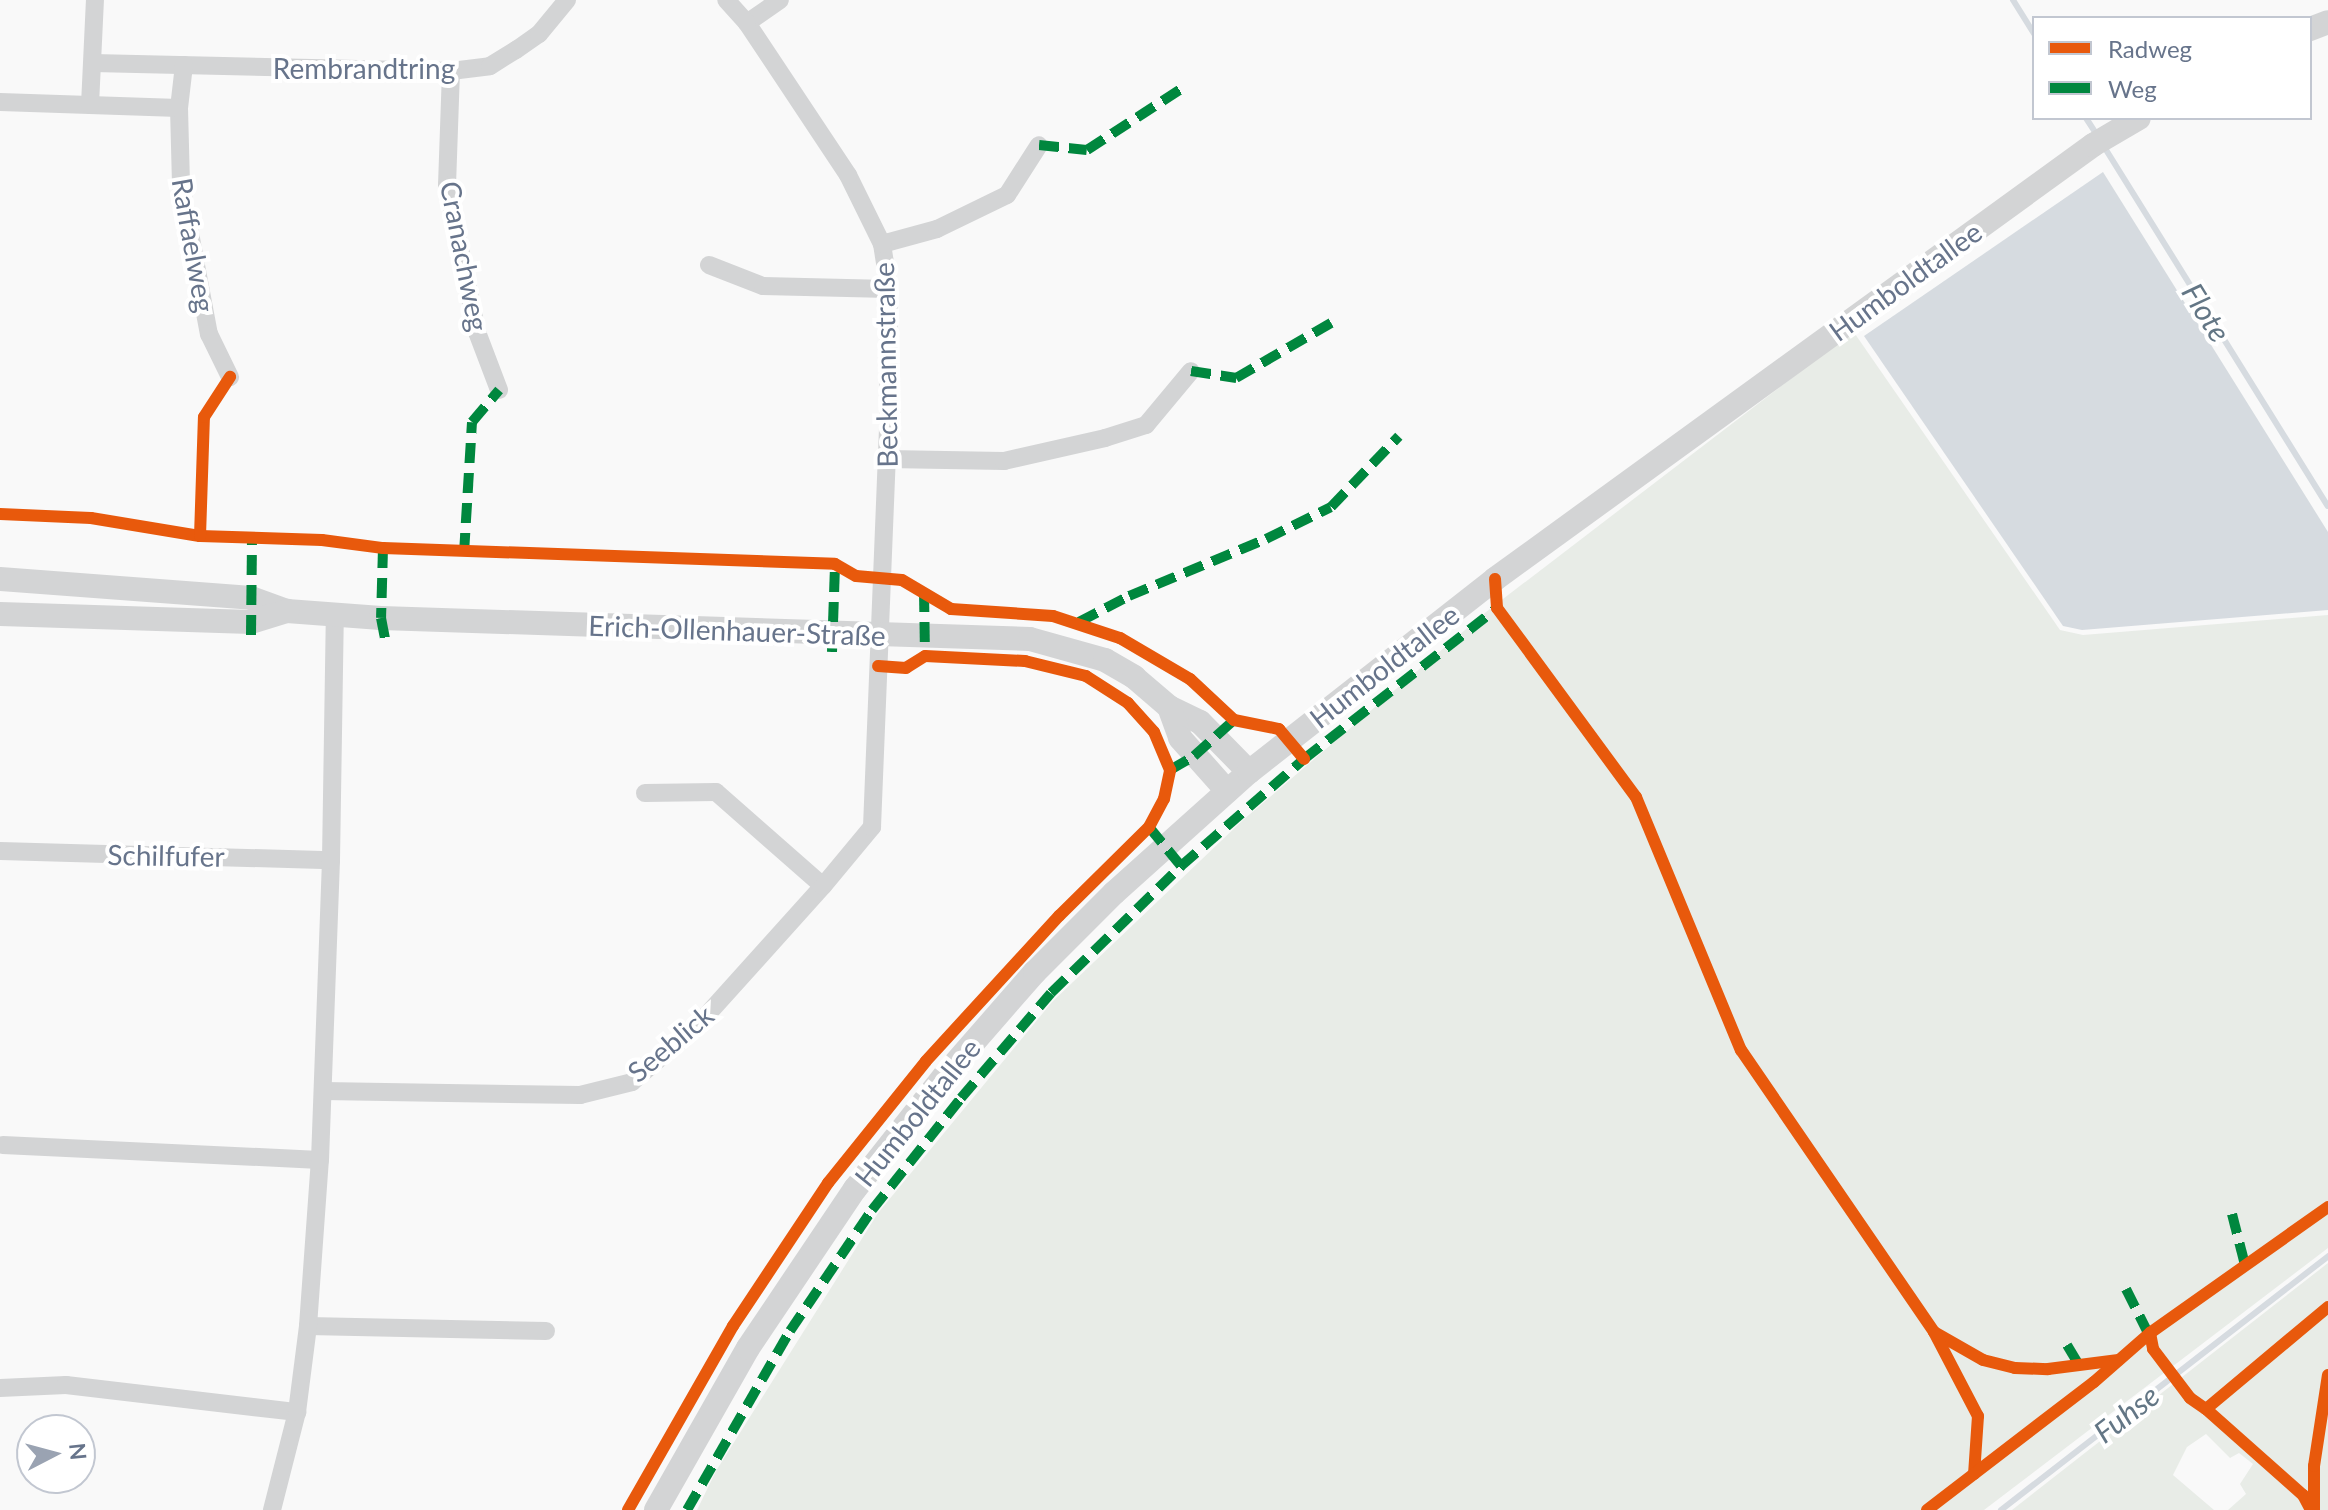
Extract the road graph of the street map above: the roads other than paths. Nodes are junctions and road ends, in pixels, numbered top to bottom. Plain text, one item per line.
1 (95, 0) edge
2 (567, 0) edge
3 (726, 0) edge
4 (780, 0) edge
5 (747, 23) junction
6 (93, 63) junction
7 (184, 65) junction
8 (451, 71) junction
9 (0, 102) edge
10 (90, 105) junction
11 (179, 108) junction
12 (2132, 122) edge
13 (1039, 145) dead end
14 (882, 244) junction
15 (709, 265) dead end
16 (889, 289) junction
17 (1191, 371) dead end
18 (230, 377) dead end
19 (499, 390) dead end
20 (887, 459) junction
21 (0, 579) edge
22 (287, 611) junction
23 (0, 614) edge
24 (335, 615) junction
25 (881, 634) junction
26 (1169, 707) junction
27 (1249, 772) junction
28 (1227, 791) junction
29 (645, 793) dead end
30 (0, 851) edge
31 (331, 860) junction
32 (823, 886) junction
33 (323, 1091) junction
34 (3, 1145) dead end
35 (320, 1160) junction
36 (308, 1326) junction
37 (546, 1331) dead end
38 (0, 1388) edge
39 (297, 1412) junction
40 (272, 1510) edge
41 (656, 1510) edge

1 - 6 street
2 - 8 street, Rembrandtring
3 - 5 street, Beckmannstraße
4 - 5 street
5 - 14 street, Beckmannstraße
6 - 7 street, Rembrandtring
6 - 10 street
7 - 8 street, Rembrandtring
7 - 11 street
8 - 19 street, Cranachweg
9 - 10 street
10 - 11 street
11 - 18 street, Raffaelweg
12 - 27 street, Humboldtallee
13 - 14 street
14 - 16 street, Beckmannstraße
15 - 16 street
16 - 20 street, Beckmannstraße
17 - 20 street
20 - 25 street, Beckmannstraße
21 - 22 street, Erich-Ollenhauer-Straße
22 - 23 street, Erich-Ollenhauer-Straße
22 - 24 street, Erich-Ollenhauer-Straße
24 - 25 street, Erich-Ollenhauer-Straße
24 - 31 street
25 - 26 street, Erich-Ollenhauer-Straße
25 - 32 street, Seeblick
26 - 27 street, Erich-Ollenhauer-Straße
26 - 28 street, Erich-Ollenhauer-Straße
27 - 28 street, Humboldtallee
28 - 41 street, Humboldtallee
29 - 32 street
30 - 31 street, Schilfufer
31 - 33 street
32 - 33 street, Seeblick
33 - 35 street
34 - 35 street
35 - 36 street
36 - 37 street
36 - 39 street
38 - 39 street
39 - 40 street

